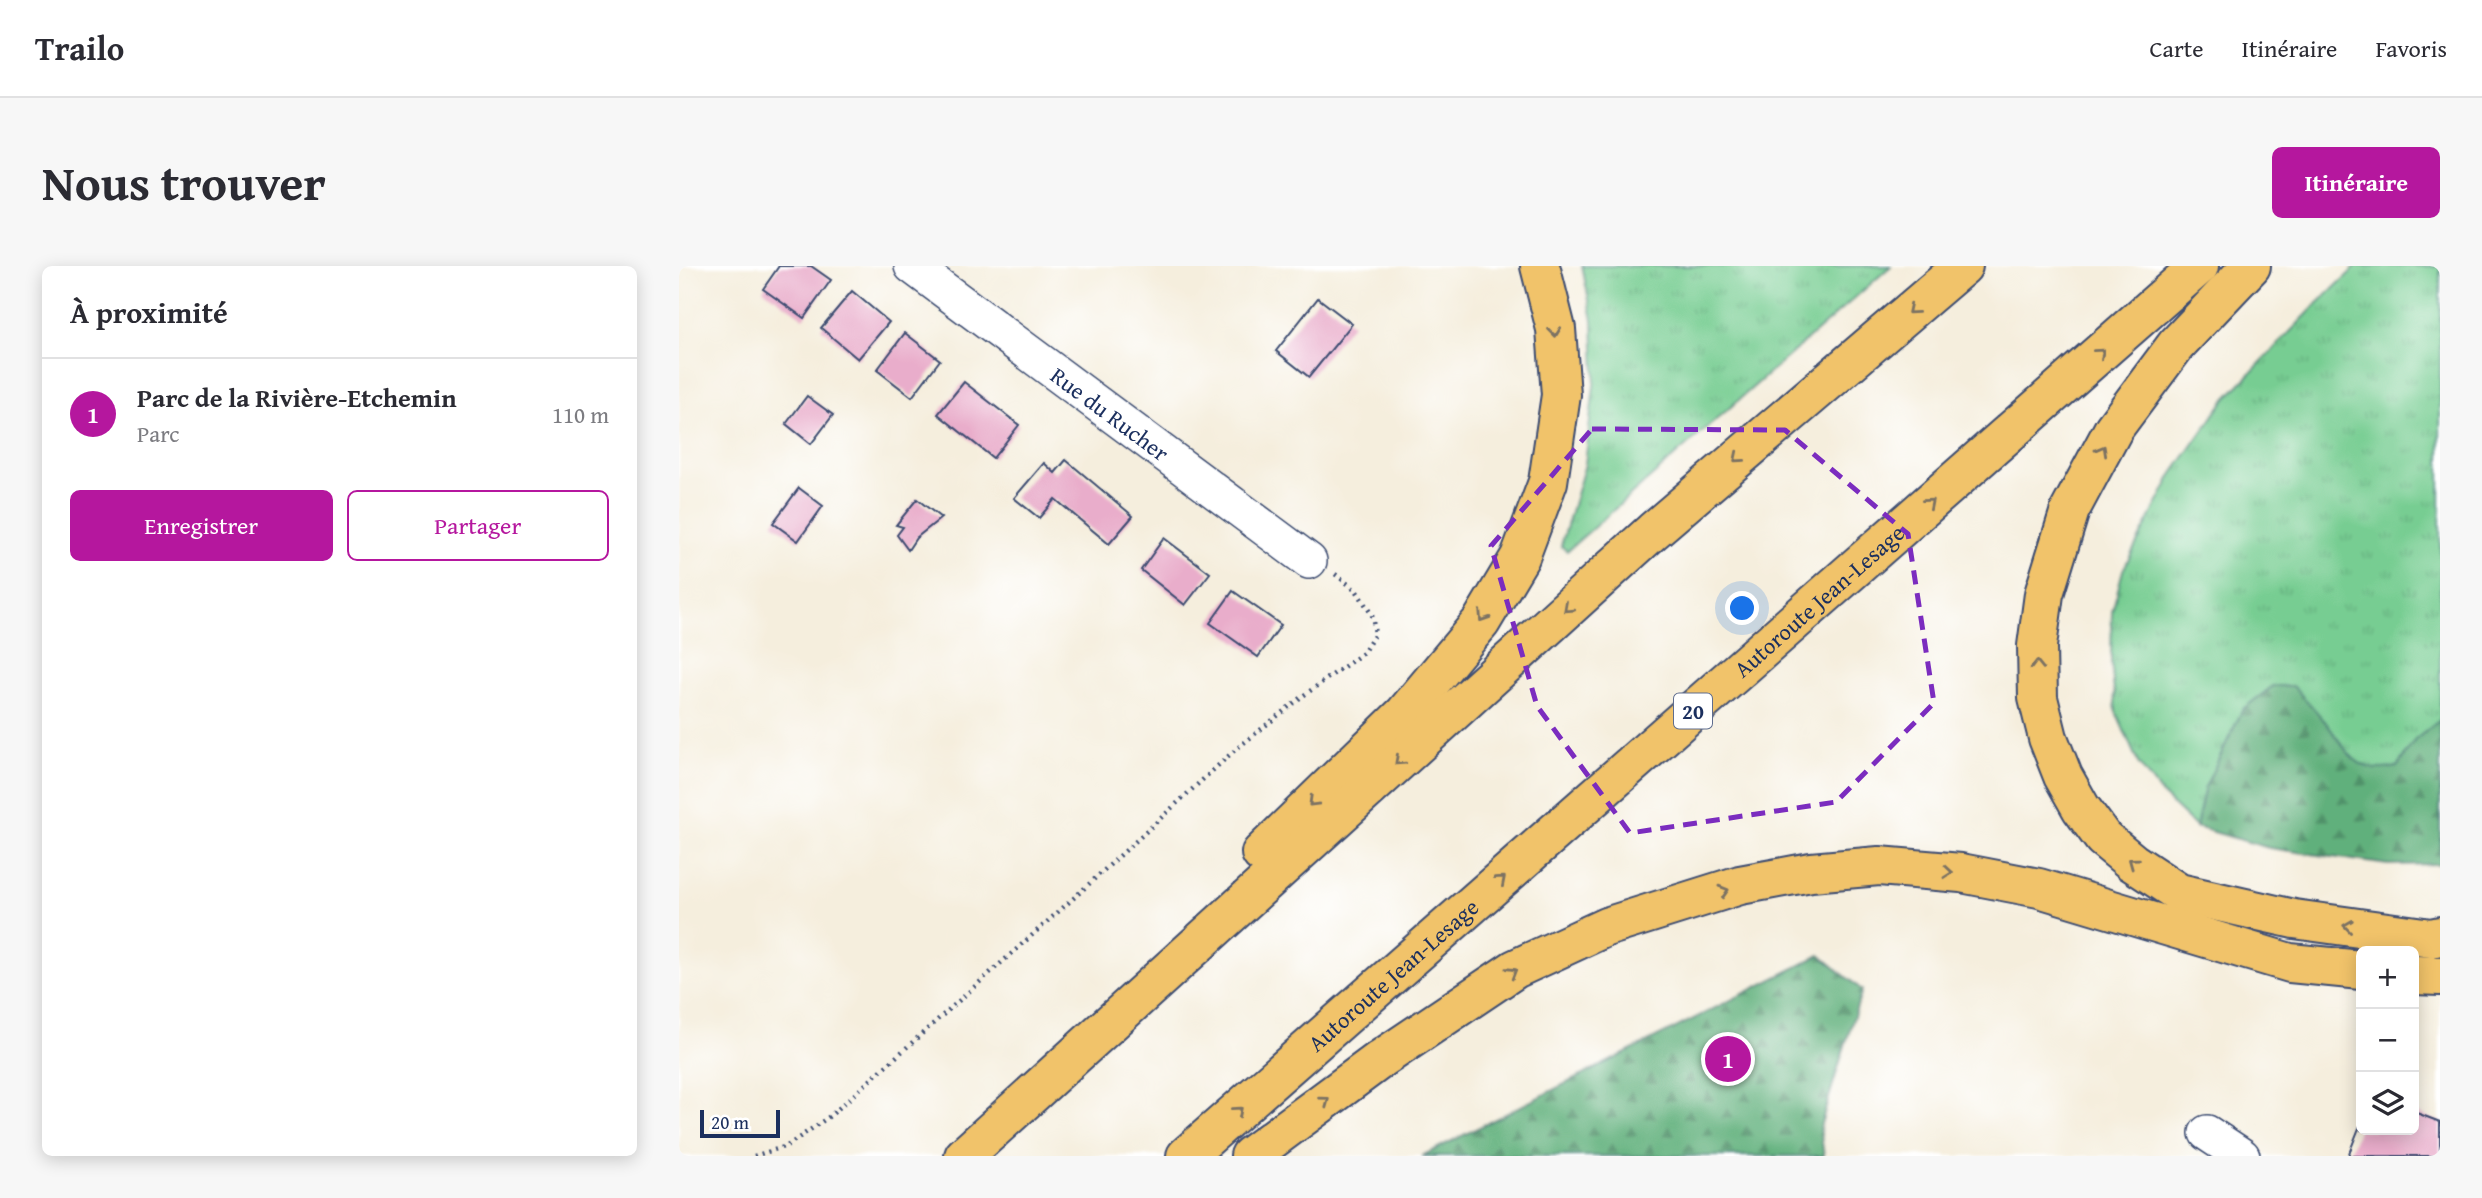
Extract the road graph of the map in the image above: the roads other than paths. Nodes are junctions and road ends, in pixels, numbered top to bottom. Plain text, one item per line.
1 (912, 266) edge
2 (1540, 266) edge
3 (1963, 266) edge
4 (2199, 266) edge
5 (2252, 266) edge
6 (1309, 561) road end
7 (2440, 936) edge
8 (2356, 970) edge
9 (2419, 975) edge
10 (2440, 976) edge
11 (2207, 1133) dead end
12 (987, 1143) edge
13 (964, 1156) edge
14 (1187, 1156) edge
15 (1250, 1156) edge
16 (2242, 1156) edge

1 - 6 street, Rue du Rucher
2 -> 12 highway
3 -> 12 highway
14 -> 4 highway, Autoroute Jean-Lesage / 20
7 -> 5 highway
15 -> 8 highway
9 - 10 highway
11 - 16 street
12 - 13 highway

